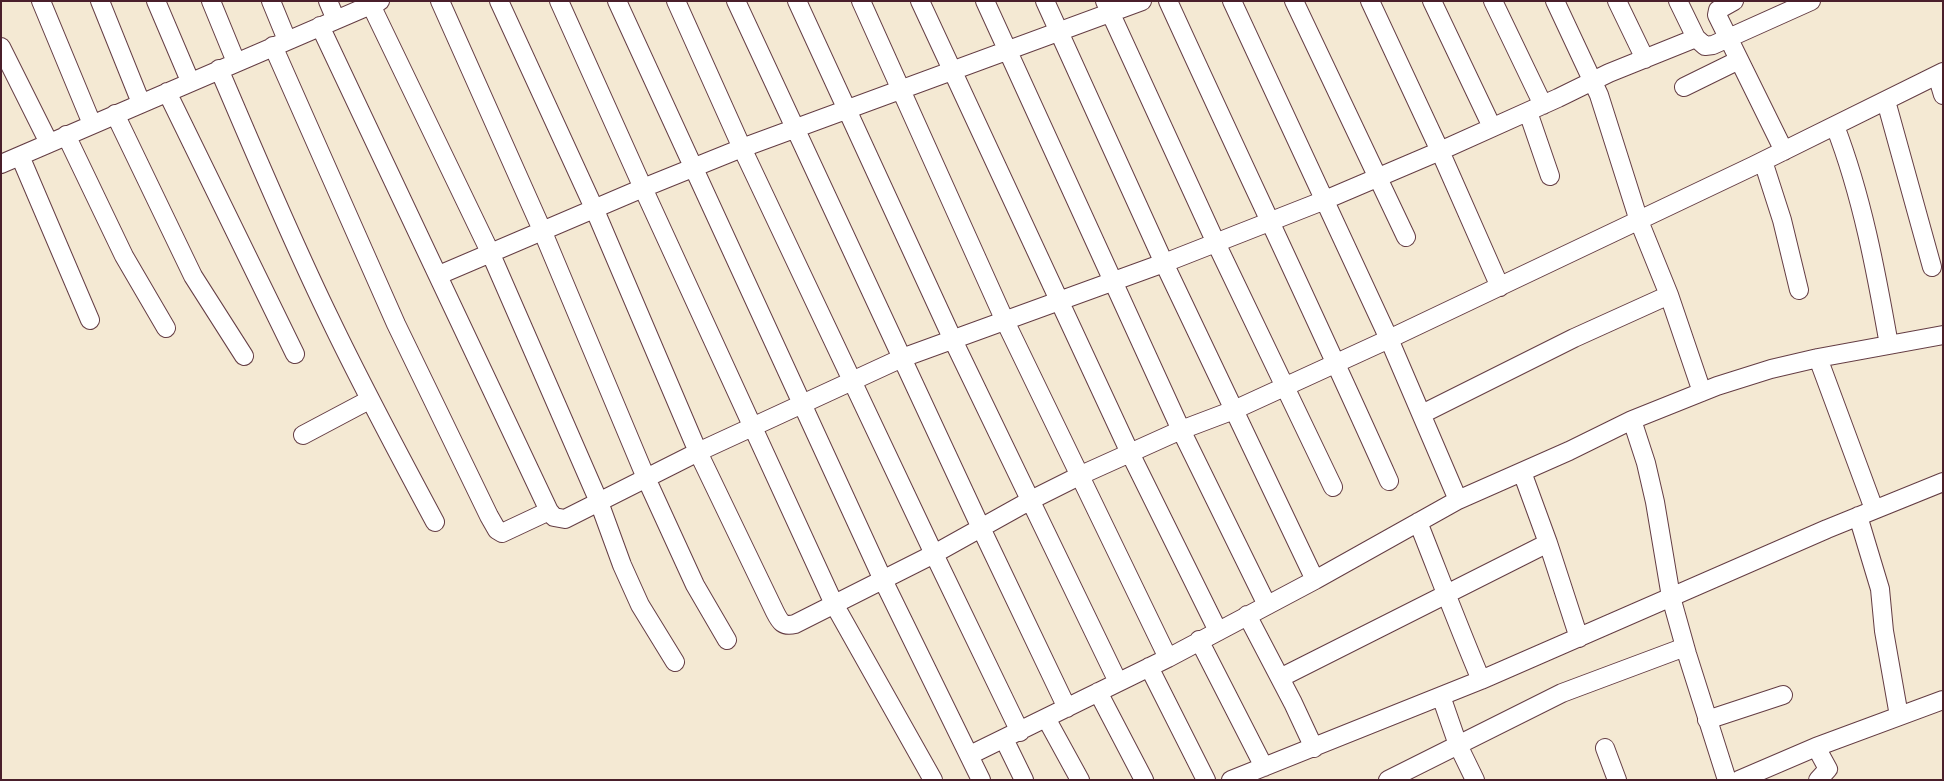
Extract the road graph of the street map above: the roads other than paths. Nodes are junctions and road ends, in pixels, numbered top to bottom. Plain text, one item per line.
1 (41, 1) edge
2 (100, 1) edge
3 (156, 1) edge
4 (211, 1) edge
5 (271, 1) edge
6 (328, 1) edge
7 (440, 1) edge
8 (499, 1) edge
9 (559, 1) edge
10 (617, 1) edge
11 (676, 1) edge
12 (736, 1) edge
13 (797, 1) edge
14 (860, 1) edge
15 (920, 1) edge
16 (985, 1) edge
17 (1045, 1) edge
18 (1142, 1) edge
19 (1168, 1) edge
20 (1232, 1) edge
21 (1294, 1) edge
22 (1370, 1) edge
23 (1432, 1) edge
24 (1493, 1) edge
25 (1555, 1) edge
26 (1617, 1) edge
27 (1678, 1) edge
28 (1734, 1) edge
29 (1811, 1) edge
30 (375, 3) edge
31 (1108, 7) edge
32 (328, 23) junction
33 (1059, 32) junction
34 (1696, 38) junction
35 (1729, 38) junction
36 (280, 43) junction
37 (1, 47) edge
38 (1009, 51) junction
39 (1645, 59) junction
40 (1739, 60) junction
41 (236, 62) junction
42 (219, 69) junction
43 (952, 72) junction
44 (1940, 74) edge
45 (1593, 81) junction
46 (190, 82) junction
47 (1684, 87) dead end
48 (901, 90) junction
49 (167, 92) junction
50 (1943, 95) edge
51 (1886, 100) junction
52 (141, 103) junction
53 (1535, 108) junction
54 (846, 110) junction
55 (116, 114) junction
56 (92, 124) junction
57 (1835, 126) junction
58 (1492, 127) junction
59 (795, 128) junction
60 (66, 136) junction
61 (49, 143) junction
62 (742, 148) junction
63 (1440, 151) junction
64 (1784, 151) junction
65 (20, 156) junction
66 (1763, 161) junction
67 (1, 164) edge
68 (693, 169) junction
69 (1550, 176) dead end
70 (1377, 178) junction
71 (643, 188) junction
72 (1325, 200) junction
73 (594, 208) junction
74 (1639, 221) junction
75 (1268, 222) junction
76 (542, 230) junction
77 (1406, 237) dead end
78 (1216, 243) junction
79 (490, 252) junction
80 (1164, 263) junction
81 (1932, 267) dead end
82 (439, 275) junction
83 (1112, 281) junction
84 (1500, 287) junction
85 (1799, 290) dead end
86 (1669, 295) junction
87 (1059, 301) junction
88 (90, 320) dead end
89 (1004, 320) junction
90 (166, 328) dead end
91 (1943, 334) edge
92 (1389, 339) junction
93 (953, 340) junction
94 (1889, 345) junction
95 (295, 354) dead end
96 (244, 356) dead end
97 (902, 358) junction
98 (1818, 358) junction
99 (1337, 364) junction
100 (853, 382) junction
101 (1285, 387) junction
102 (1702, 392) junction
103 (370, 400) junction
104 (802, 405) junction
105 (1234, 410) junction
106 (1422, 414) junction
107 (1632, 420) junction
108 (754, 427) junction
109 (1181, 430) junction
110 (303, 435) dead end
111 (698, 452) junction
112 (1130, 452) junction
113 (1522, 472) junction
114 (1081, 475) junction
115 (646, 478) junction
116 (1388, 481) dead end
117 (1943, 482) edge
118 (1332, 487) dead end
119 (1031, 500) junction
120 (1458, 500) junction
121 (599, 502) junction
122 (549, 511) junction
123 (1866, 513) junction
124 (435, 522) dead end
125 (1418, 522) junction
126 (981, 528) junction
127 (1548, 543) junction
128 (934, 554) junction
129 (883, 580) junction
130 (1315, 580) junction
131 (1447, 593) junction
132 (1672, 597) junction
133 (834, 604) junction
134 (1267, 605) junction
135 (1247, 615) junction
136 (1218, 631) junction
137 (1579, 638) junction
138 (727, 640) dead end
139 (1199, 640) junction
140 (1686, 647) junction
141 (1168, 658) junction
142 (675, 662) dead end
143 (1148, 667) junction
144 (1280, 678) junction
145 (1482, 680) junction
146 (1118, 682) junction
147 (1098, 692) junction
148 (1783, 695) dead end
149 (1442, 696) junction
150 (1943, 700) edge
151 (1068, 708) junction
152 (1899, 716) junction
153 (1046, 718) junction
154 (1708, 720) junction
155 (1020, 732) junction
156 (1004, 739) junction
157 (1458, 745) junction
158 (1816, 747) junction
159 (1314, 748) junction
160 (1605, 748) dead end
161 (970, 756) junction
162 (1264, 766) junction
163 (933, 780) edge
164 (981, 780) edge
165 (1024, 780) edge
166 (1080, 780) edge
167 (1144, 780) edge
168 (1206, 780) edge
169 (1231, 780) edge
170 (1388, 780) edge
171 (1475, 780) edge
172 (1617, 780) edge
173 (1727, 780) edge
174 (1739, 780) edge
175 (1818, 780) edge

1 - 56 street
2 - 52 street
3 - 46 street
4 - 41 street
5 - 36 street
6 - 32 street
7 - 76 street
8 - 73 street
9 - 71 street
10 - 68 street
11 - 62 street
12 - 59 street
13 - 54 street
14 - 48 street
15 - 43 street
16 - 38 street
17 - 33 street
18 - 31 street
19 - 75 street
20 - 72 street
21 - 70 street
22 - 63 street
23 - 58 street
24 - 53 street
25 - 45 street
26 - 39 street
27 - 34 street
28 - 35 street
29 - 35 street
30 - 32 street
30 - 79 street
31 - 33 street
31 - 78 street
32 - 36 street
32 - 82 street
33 - 38 street
33 - 80 street
34 - 35 street
34 - 39 street
35 - 40 street
36 - 41 street
36 - 122 street
37 - 61 street
38 - 43 street
38 - 83 street
39 - 45 street
40 - 47 street
40 - 64 street
41 - 42 street
42 - 46 street
42 - 103 street
43 - 48 street
43 - 87 street
44 - 50 street
44 - 51 street
45 - 53 street
45 - 74 street
46 - 49 street
48 - 54 street
48 - 89 street
49 - 52 street
49 - 95 street
51 - 57 street
51 - 81 street
52 - 55 street
53 - 58 street
53 - 69 street
54 - 59 street
54 - 93 street
55 - 56 street
55 - 96 street
56 - 60 street
57 - 64 street
57 - 94 street
58 - 63 street
59 - 62 street
59 - 97 street
60 - 61 street
60 - 90 street
61 - 65 street
62 - 68 street
62 - 100 street
63 - 70 street
63 - 84 street
64 - 66 street
65 - 67 street
65 - 88 street
66 - 74 street
66 - 85 street
68 - 71 street
68 - 104 street
70 - 72 street
70 - 77 street
71 - 73 street
71 - 108 street
72 - 75 street
72 - 92 street
73 - 76 street
73 - 111 street
74 - 84 street
74 - 86 street
75 - 78 street
75 - 99 street
76 - 79 street
76 - 115 street
78 - 80 street
78 - 101 street
79 - 82 street
79 - 121 street
80 - 83 street
80 - 105 street
82 - 122 street
83 - 87 street
83 - 109 street
84 - 92 street
86 - 102 street
86 - 106 street
87 - 89 street
87 - 112 street
89 - 93 street
89 - 114 street
91 - 94 street
92 - 99 street
92 - 106 street
93 - 97 street
93 - 119 street
94 - 98 street
97 - 100 street
97 - 126 street
98 - 102 street
98 - 123 street
99 - 101 street
99 - 116 street
100 - 104 street
100 - 128 street
101 - 105 street
101 - 118 street
102 - 107 street
103 - 110 street
103 - 124 street
104 - 108 street
104 - 129 street
105 - 109 street
105 - 130 street
106 - 120 street
107 - 113 street
107 - 132 street
108 - 111 street
108 - 133 street
109 - 112 street
109 - 134 street
111 - 115 street
111 - 133 street
112 - 114 street
112 - 136 street
113 - 120 street
113 - 127 street
114 - 119 street
114 - 141 street
115 - 121 street
115 - 138 street
117 - 123 street
119 - 126 street
119 - 146 street
120 - 125 street
121 - 122 street
121 - 142 street
123 - 132 street
123 - 152 street
125 - 130 street
125 - 131 street
126 - 128 street
126 - 151 street
127 - 131 street
127 - 137 street
128 - 129 street
128 - 155 street
129 - 133 street
129 - 161 street
130 - 134 street
131 - 144 street
131 - 145 street
132 - 137 street
132 - 140 street
133 - 163 street
134 - 135 street
135 - 136 street
135 - 144 street
136 - 139 street
137 - 145 street
139 - 141 street
139 - 162 street
140 - 154 street
140 - 157 street
141 - 143 street
143 - 146 street
143 - 168 street
144 - 159 street
145 - 149 street
146 - 147 street
147 - 151 street
147 - 167 street
148 - 154 street
149 - 157 street
149 - 159 street
150 - 152 street
151 - 153 street
152 - 158 street
153 - 155 street
153 - 166 street
154 - 173 street
155 - 156 street
156 - 161 street
156 - 165 street
157 - 170 street
157 - 171 street
158 - 174 street
158 - 175 street
159 - 162 street
160 - 172 street
161 - 164 street
162 - 169 street

